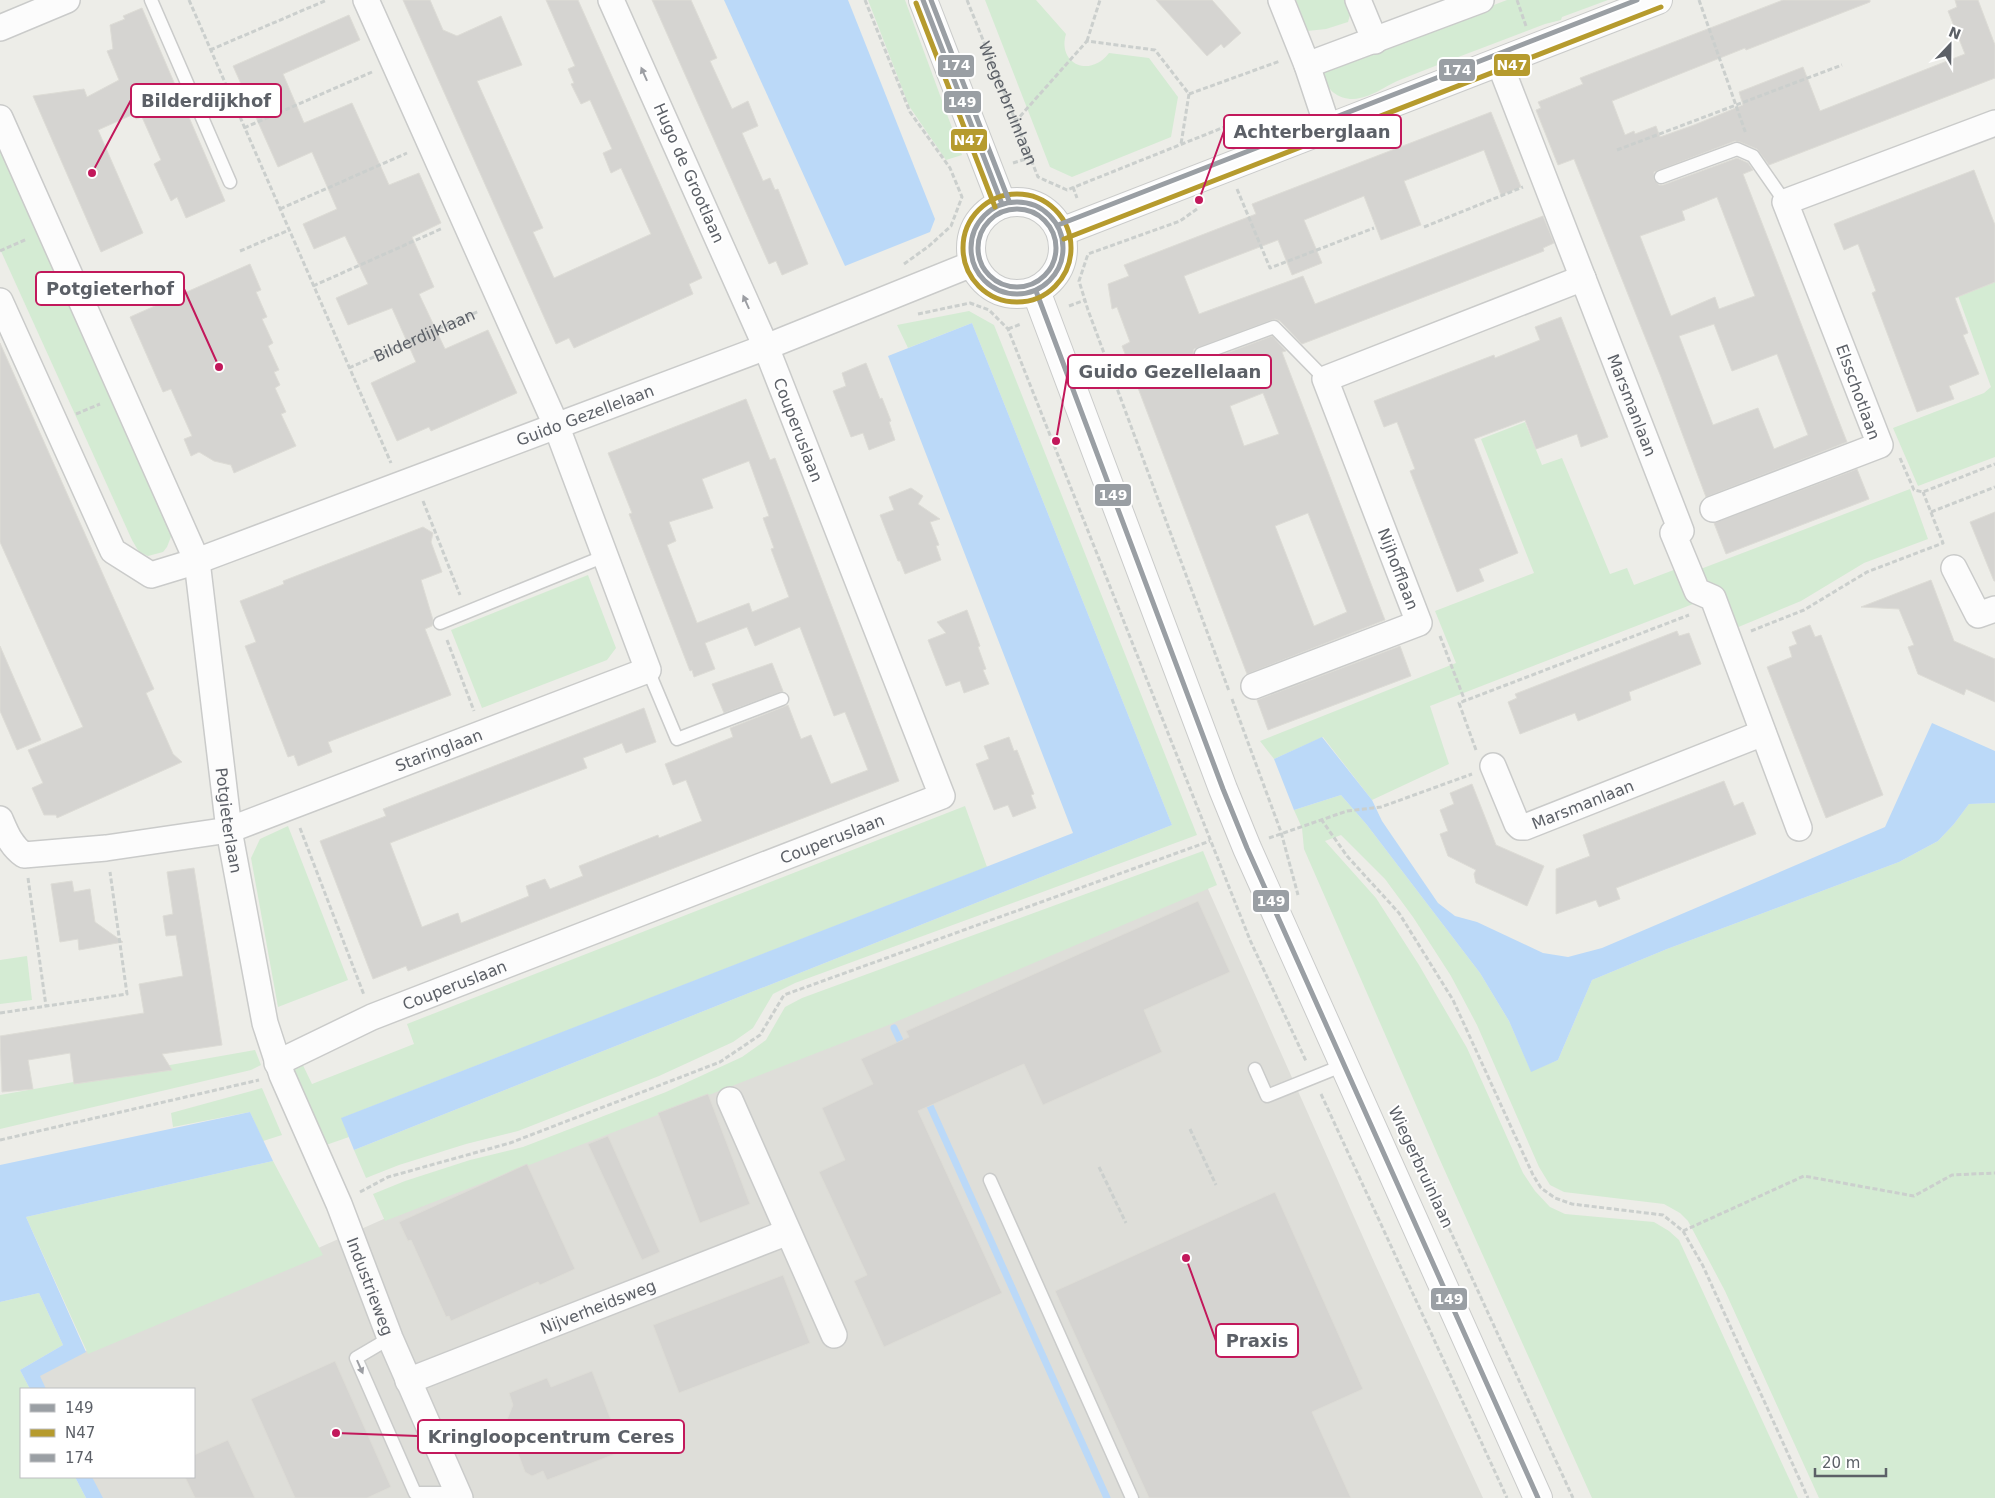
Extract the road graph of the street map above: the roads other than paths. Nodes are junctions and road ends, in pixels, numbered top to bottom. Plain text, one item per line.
1 (67, 0) edge
2 (151, 0) edge
3 (366, 0) edge
4 (612, 0) edge
5 (923, 0) edge
6 (1280, 0) edge
7 (1358, 0) edge
8 (1481, 0) edge
9 (1658, 0) edge
10 (0, 28) edge
11 (1375, 41) junction
12 (1304, 59) junction
13 (1499, 62) junction
14 (0, 118) edge
15 (1995, 123) edge
16 (1328, 128) junction
17 (1662, 177) dead end
18 (230, 182) dead end
19 (1785, 202) junction
20 (1002, 204) junction
21 (1060, 232) junction
22 (972, 264) junction
23 (1583, 278) junction
24 (1036, 292) junction
25 (0, 301) edge
26 (766, 347) junction
27 (1201, 354) dead end
28 (1325, 379) junction
29 (556, 425) junction
30 (1713, 509) dead end
31 (605, 556) junction
32 (196, 561) junction
33 (1954, 568) dead end
34 (1995, 609) edge
35 (440, 623) road end
36 (648, 670) junction
37 (1254, 686) dead end
38 (782, 700) dead end
39 (1763, 733) junction
40 (1481, 764) road end
41 (0, 819) edge
42 (1800, 828) dead end
43 (229, 830) junction
44 (1344, 1065) junction
45 (279, 1069) junction
46 (1255, 1069) dead end
47 (730, 1100) dead end
48 (990, 1180) dead end
49 (788, 1232) junction
50 (834, 1335) dead end
51 (390, 1338) junction
52 (408, 1381) junction
53 (459, 1496) edge
54 (1132, 1498) edge
55 (1538, 1498) edge

1 - 10 street
2 - 18 lane
3 - 29 street
26 -> 4 street, Hugo de Grootlaan
5 - 20 street
6 - 12 street
7 - 11 street
8 - 11 street
9 - 13 street
11 - 12 street
12 - 16 street
13 - 16 street
13 - 23 street, Marsmanlaan
14 - 32 street, Potgieterlaan
15 - 19 street
16 - 21 street
17 - 19 lane, Elsschotlaan
19 - 30 street, Elsschotlaan
20 - 21 street
20 - 22 street
21 - 24 street
22 - 24 street
22 - 26 street, Guido Gezellelaan
23 - 28 street
23 - 39 street, Marsmanlaan
24 - 44 street, Wiegerbruinlaan
25 - 32 street
26 - 29 street, Guido Gezellelaan
26 - 45 street, Couperuslaan
27 - 28 lane, Nijhofflaan
28 - 37 street, Nijhofflaan
29 - 31 street
29 - 32 street, Guido Gezellelaan
31 - 35 lane
31 - 36 street
32 - 43 street, Potgieterlaan
33 - 34 street
36 - 38 lane
36 - 43 street, Staringlaan
39 - 40 street, Marsmanlaan
39 - 42 street
41 - 43 street, Staringlaan
43 - 45 street, Potgieterlaan
44 - 46 lane
44 - 55 street, Wiegerbruinlaan
45 - 51 street, Industrieweg
47 - 49 street
48 - 54 lane
49 - 50 street
49 - 52 street, Nijverheidsweg
51 - 52 street, Industrieweg
51 -> 53 lane
52 - 53 street, Industrieweg

